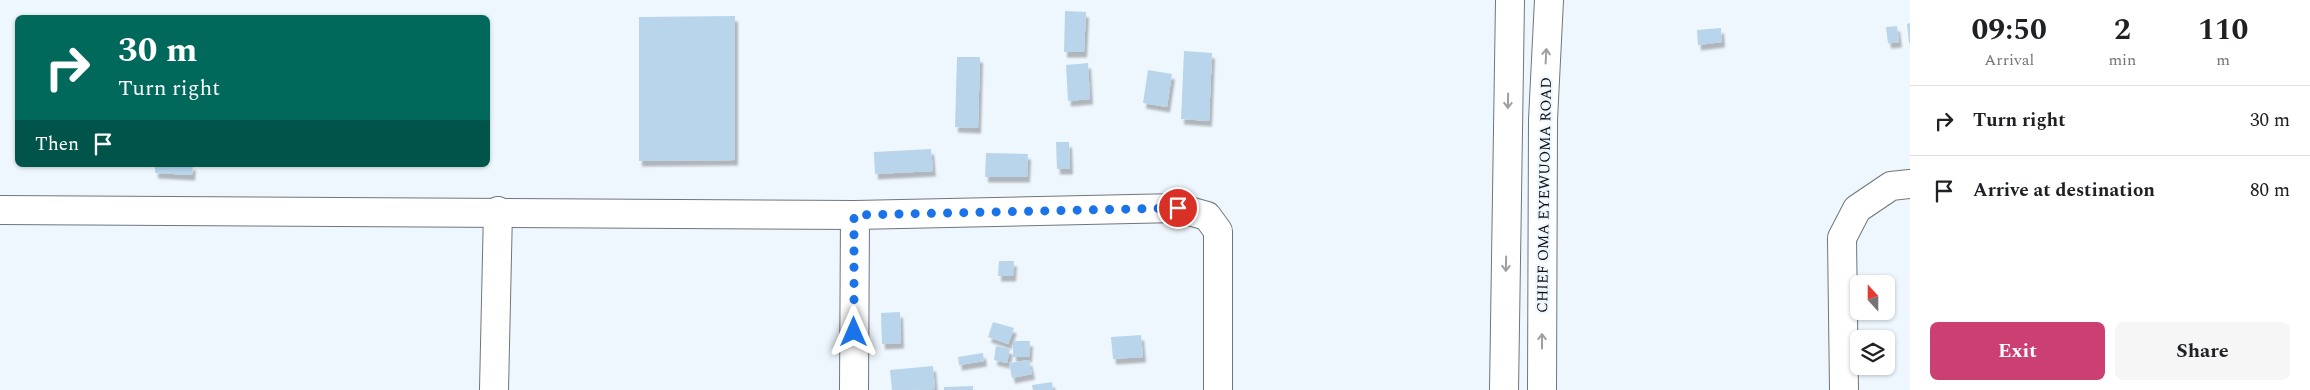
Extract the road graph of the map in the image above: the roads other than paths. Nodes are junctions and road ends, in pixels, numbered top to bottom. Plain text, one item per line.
1 (1510, 0) edge
2 (1548, 0) edge
3 (1910, 184) edge
4 (0, 210) edge
5 (498, 211) junction
6 (854, 215) junction
7 (494, 390) edge
8 (854, 390) edge
9 (1218, 390) edge
10 (1504, 390) edge
11 (1542, 390) edge
12 (1844, 390) edge

1 -> 10 street
11 -> 2 street, CHIEF OMA EYEWUOMA ROAD
3 - 12 street
4 - 5 street
5 - 6 street
5 - 7 street
6 - 8 street
6 - 9 street

